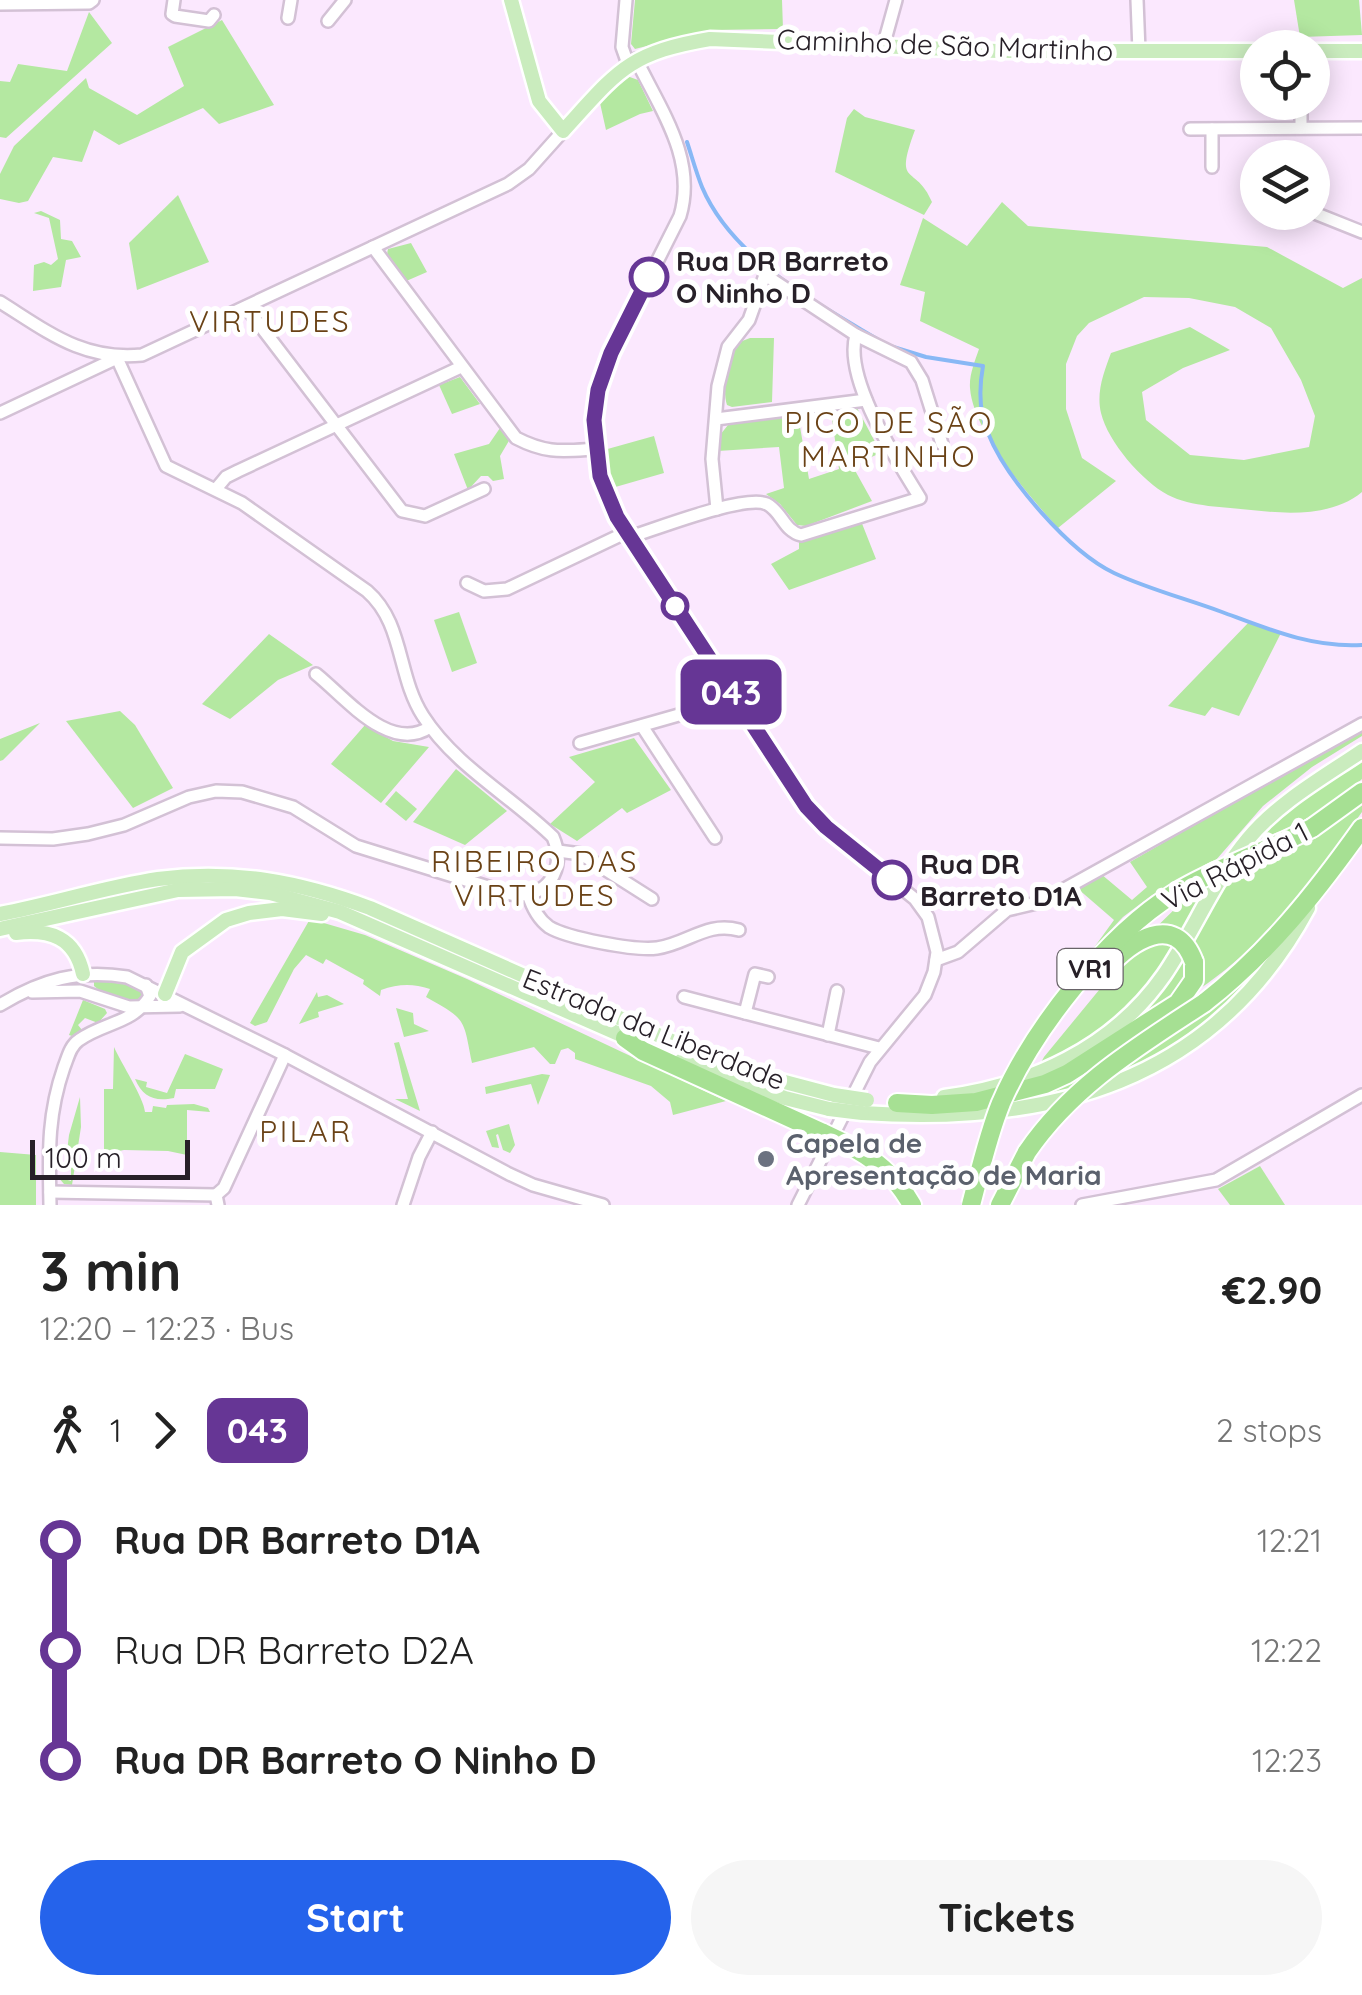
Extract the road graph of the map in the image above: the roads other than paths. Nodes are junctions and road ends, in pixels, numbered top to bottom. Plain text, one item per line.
1 (93, 0) edge
2 (174, 0) edge
3 (292, 0) edge
4 (344, 0) edge
5 (511, 0) edge
6 (626, 0) edge
7 (896, 0) edge
8 (1137, 0) edge
9 (0, 4) edge
10 (214, 15) dead end
11 (288, 18) dead end
12 (328, 21) dead end
13 (884, 47) junction
14 (1139, 51) junction
15 (1240, 51) edge
16 (1330, 51) edge
17 (1362, 51) edge
18 (632, 62) junction
19 (1301, 120) edge
20 (1301, 128) junction
21 (1362, 128) edge
22 (1190, 129) dead end
23 (1212, 129) junction
24 (563, 131) junction
25 (1212, 166) dead end
26 (1330, 219) edge
27 (1362, 232) edge
28 (372, 248) junction
29 (0, 302) edge
30 (246, 307) junction
31 (856, 336) junction
32 (117, 358) junction
33 (461, 367) junction
34 (866, 400) junction
35 (0, 413) edge
36 (716, 419) junction
37 (336, 427) junction
38 (942, 444) dead end
39 (596, 448) junction
40 (216, 488) junction
41 (484, 489) dead end
42 (717, 509) junction
43 (628, 534) junction
44 (467, 583) dead end
45 (316, 674) dead end
46 (735, 699) junction
47 (1362, 724) edge
48 (642, 726) junction
49 (430, 727) junction
50 (580, 743) dead end
51 (1362, 751) edge
52 (1362, 792) edge
53 (1362, 828) edge
54 (0, 838) edge
55 (714, 838) dead end
56 (558, 851) junction
57 (1316, 892) junction
58 (528, 894) junction
59 (652, 899) dead end
60 (0, 914) edge
61 (366, 924) junction
62 (739, 930) dead end
63 (0, 932) edge
64 (966, 944) junction
65 (936, 946) junction
66 (936, 960) junction
67 (83, 974) junction
68 (768, 977) dead end
69 (146, 984) junction
70 (838, 992) dead end
71 (92, 994) junction
72 (16, 996) junction
73 (684, 997) dead end
74 (153, 1002) junction
75 (114, 1004) junction
76 (0, 1005) edge
77 (745, 1013) junction
78 (104, 1029) junction
79 (828, 1035) junction
80 (625, 1038) junction
81 (879, 1048) junction
82 (285, 1055) junction
83 (1362, 1095) edge
84 (831, 1102) junction
85 (896, 1103) junction
86 (864, 1107) junction
87 (432, 1132) junction
88 (50, 1198) edge
89 (217, 1200) edge
90 (403, 1205) edge
91 (603, 1205) edge
92 (798, 1205) edge
93 (912, 1205) edge
94 (971, 1205) edge
95 (982, 1205) edge
96 (1000, 1205) edge
97 (1082, 1205) edge

1 - 9 street
2 - 10 street
3 - 11 street
4 - 12 street
5 - 24 main road
6 - 18 street
7 - 13 street
8 - 14 street
13 - 14 main road, Caminho de São Martinho
13 - 18 main road, Caminho de São Martinho
14 - 15 main road, Caminho de São Martinho
16 - 17 main road
18 - 24 main road
18 - 39 street
19 - 20 street
20 - 21 street
20 - 23 street
22 - 23 street
23 - 25 street
24 - 28 street
26 - 27 street
28 - 30 street
28 - 33 street
29 - 32 street
30 - 32 street
30 - 37 street
31 - 34 street
31 - 36 street
31 - 38 street
32 - 35 street
32 - 40 street
33 - 37 street
33 - 39 street
34 - 36 street
34 - 42 street
36 - 42 street
37 - 40 street
37 - 41 street
39 - 43 street
40 - 49 street
42 - 43 street
43 - 44 street
43 - 46 street
45 - 49 street
46 - 48 street
46 - 65 street
47 - 64 street
48 - 50 street
48 - 55 street
49 - 56 street
51 - 85 main road, Estrada da Liberdade
52 - 94 highway, Via Rápida 1 / VR1, bridge
53 - 57 highway, Via Rápida 1
54 - 58 street
56 - 58 street
56 - 59 street
57 - 86 main road, Estrada da Liberdade
57 - 96 highway, Via Rápida 1, bridge
58 - 62 street
60 - 84 main road, Estrada da Liberdade
61 - 63 main road, Estrada da Liberdade
61 - 74 main road
61 - 80 main road, Estrada da Liberdade
63 - 67 main road
64 - 65 street
64 - 66 street
65 - 66 street
66 - 81 street
67 - 69 street
67 - 71 street
67 - 72 street
68 - 77 street
69 - 74 street
69 - 74 street
70 - 79 street
71 - 72 street
71 - 75 street
72 - 76 street
73 - 77 street
74 - 75 street
74 - 78 street
74 - 82 street
75 - 78 street
77 - 79 street
78 - 88 street
79 - 81 street
80 - 84 main road, Estrada da Liberdade
80 - 93 highway, bridge
81 - 92 street
82 - 87 street
82 - 89 street
83 - 97 street
84 - 86 main road, Estrada da Liberdade, bridge
85 - 86 main road, Estrada da Liberdade
85 - 95 highway, bridge
87 - 90 street
87 - 91 street
88 - 89 street

